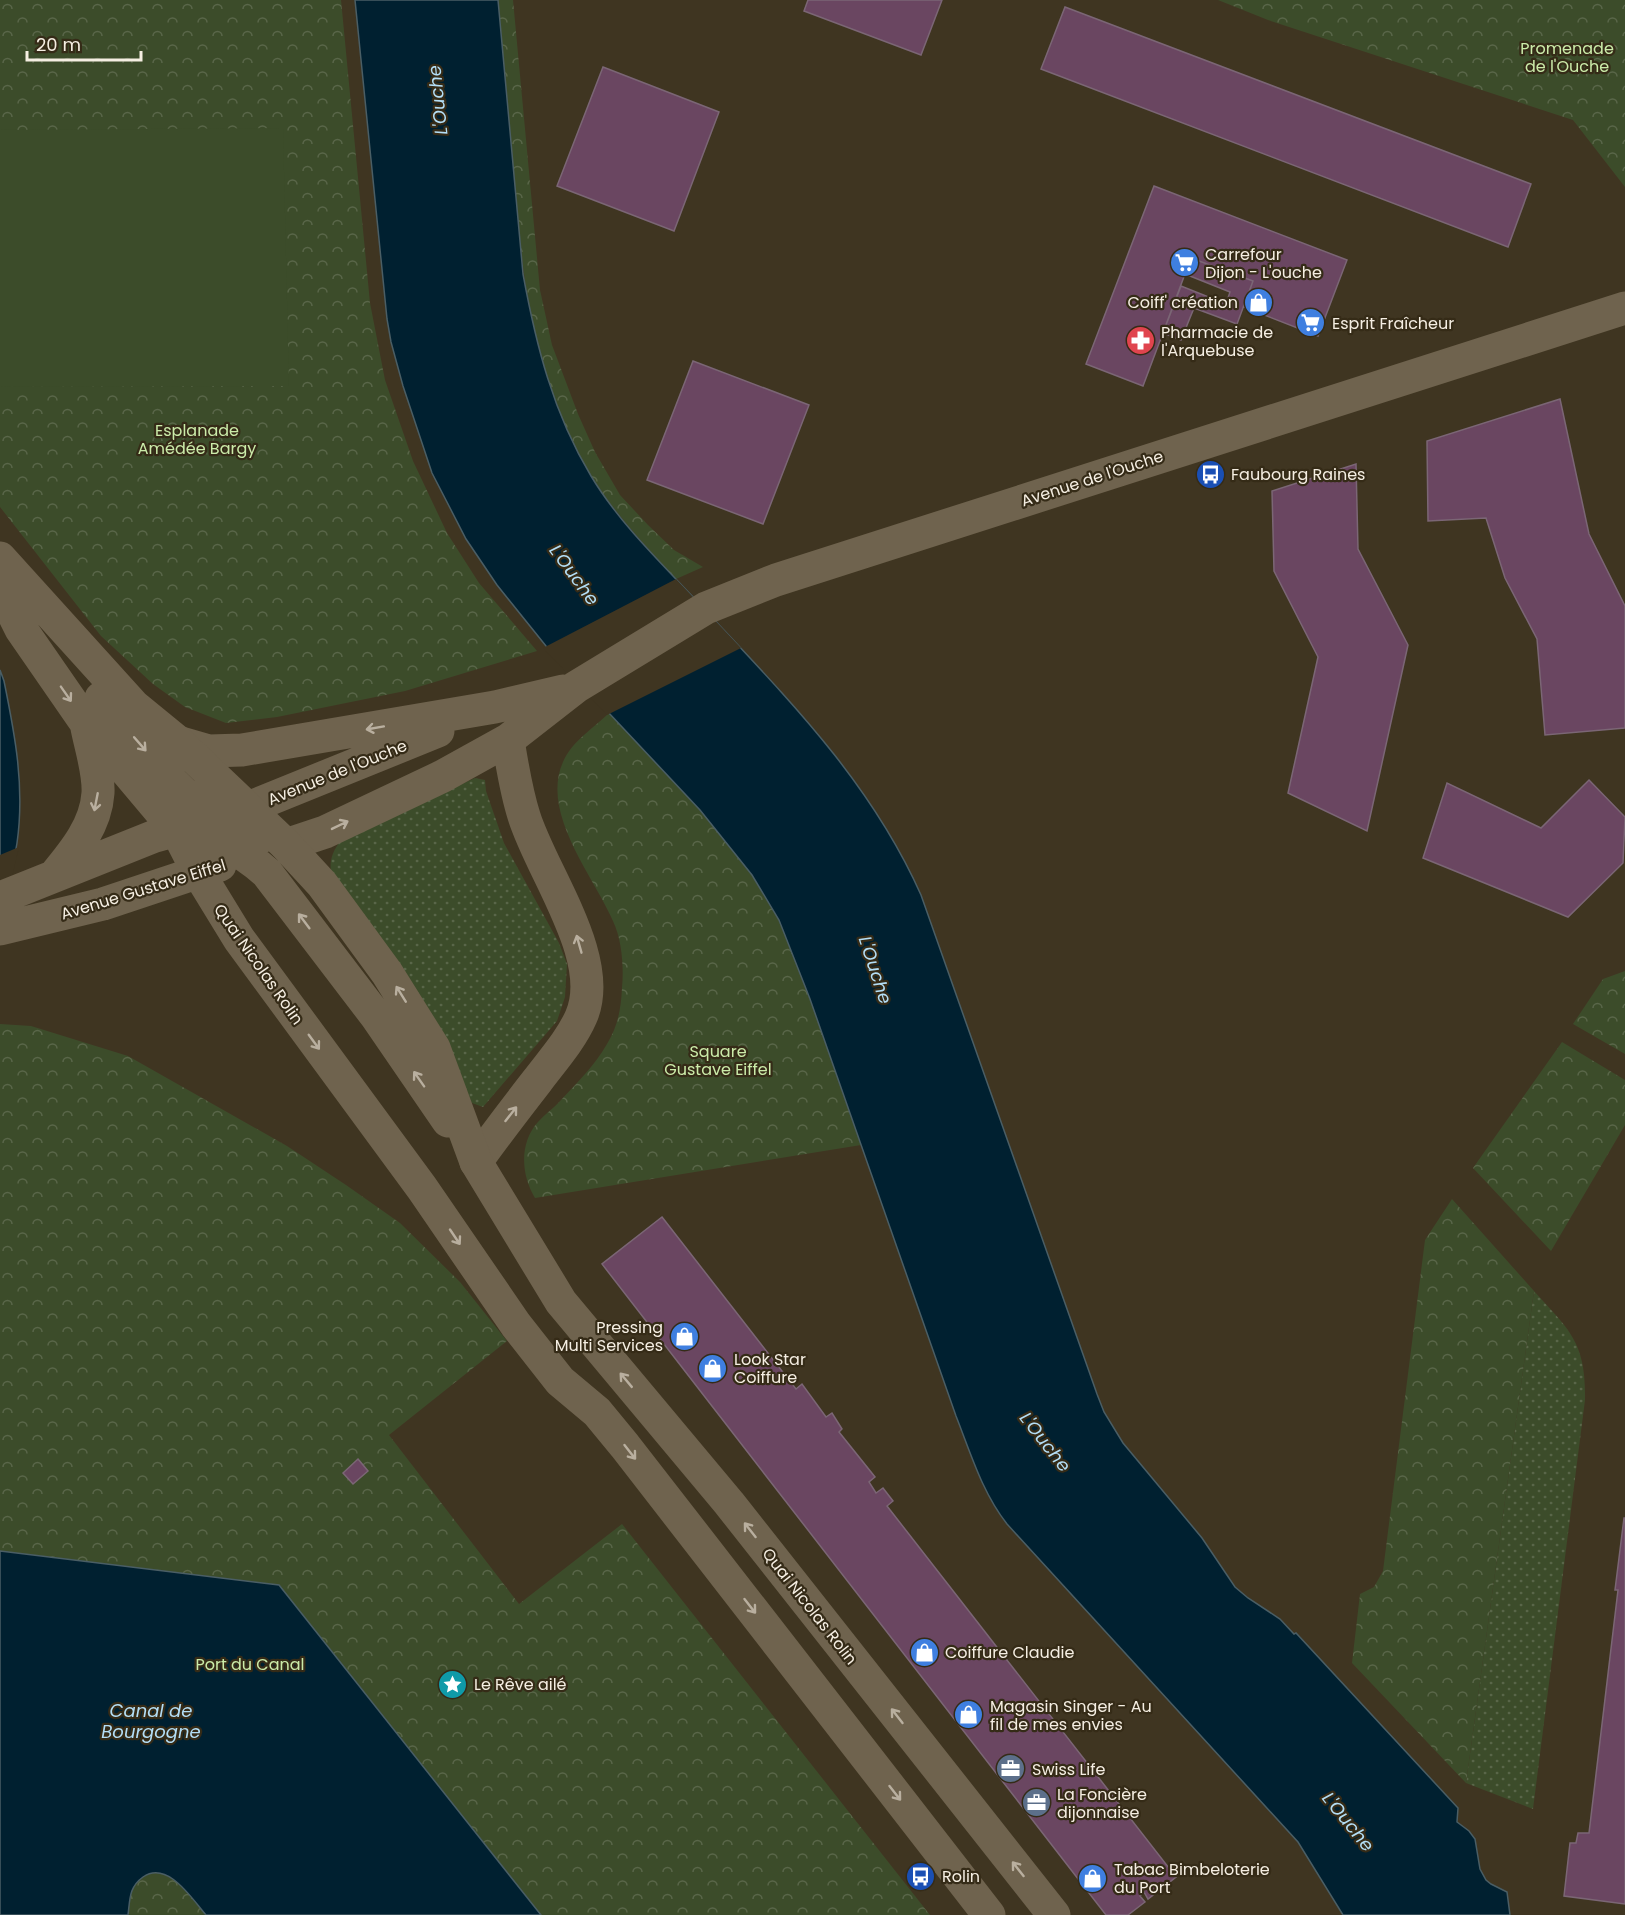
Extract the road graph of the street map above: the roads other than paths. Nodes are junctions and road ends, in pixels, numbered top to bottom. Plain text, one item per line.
1 (1625, 308) edge
2 (0, 558) edge
3 (1, 589) edge
4 (576, 687) junction
5 (495, 707) junction
6 (86, 723) junction
7 (508, 740) junction
8 (178, 742) junction
9 (234, 813) junction
10 (177, 831) junction
11 (286, 845) junction
12 (248, 856) junction
13 (198, 872) junction
14 (43, 880) junction
15 (0, 898) edge
16 (0, 929) edge
17 (476, 1162) junction
18 (561, 1302) junction
19 (525, 1337) junction
20 (968, 1805) junction
21 (927, 1834) junction
22 (989, 1915) edge
23 (1054, 1915) edge

1 - 4 main road, Avenue de l'Ouche
2 - 8 main road
3 -> 6 main road, Quai Nicolas Rolin
3 -> 9 main road
4 - 5 main road, Avenue de l'Ouche
4 - 7 main road, Avenue de l'Ouche
5 -> 8 main road, Avenue de l'Ouche
5 - 9 main road, Avenue de l'Ouche
6 - 10 main road, Quai Nicolas Rolin
6 -> 14 main road
11 -> 7 main road, Avenue de l'Ouche
17 -> 7 main road
8 - 9 main road
9 - 10 main road, Avenue de l'Ouche
9 - 11 main road
10 - 12 main road
10 - 13 main road, Quai Nicolas Rolin
10 - 14 main road
11 - 12 main road, Avenue Gustave Eiffel
17 -> 11 main road, Quai Nicolas Rolin
12 - 13 main road, Avenue Gustave Eiffel
17 -> 12 main road
13 - 16 main road, Avenue Gustave Eiffel
13 -> 19 main road, Quai Nicolas Rolin
14 - 15 main road
17 - 18 main road, Quai Nicolas Rolin
18 - 19 main road
20 -> 18 main road, Quai Nicolas Rolin
19 -> 21 main road, Quai Nicolas Rolin
20 - 21 main road
23 -> 20 main road, Quai Nicolas Rolin
21 - 22 main road, Quai Nicolas Rolin

